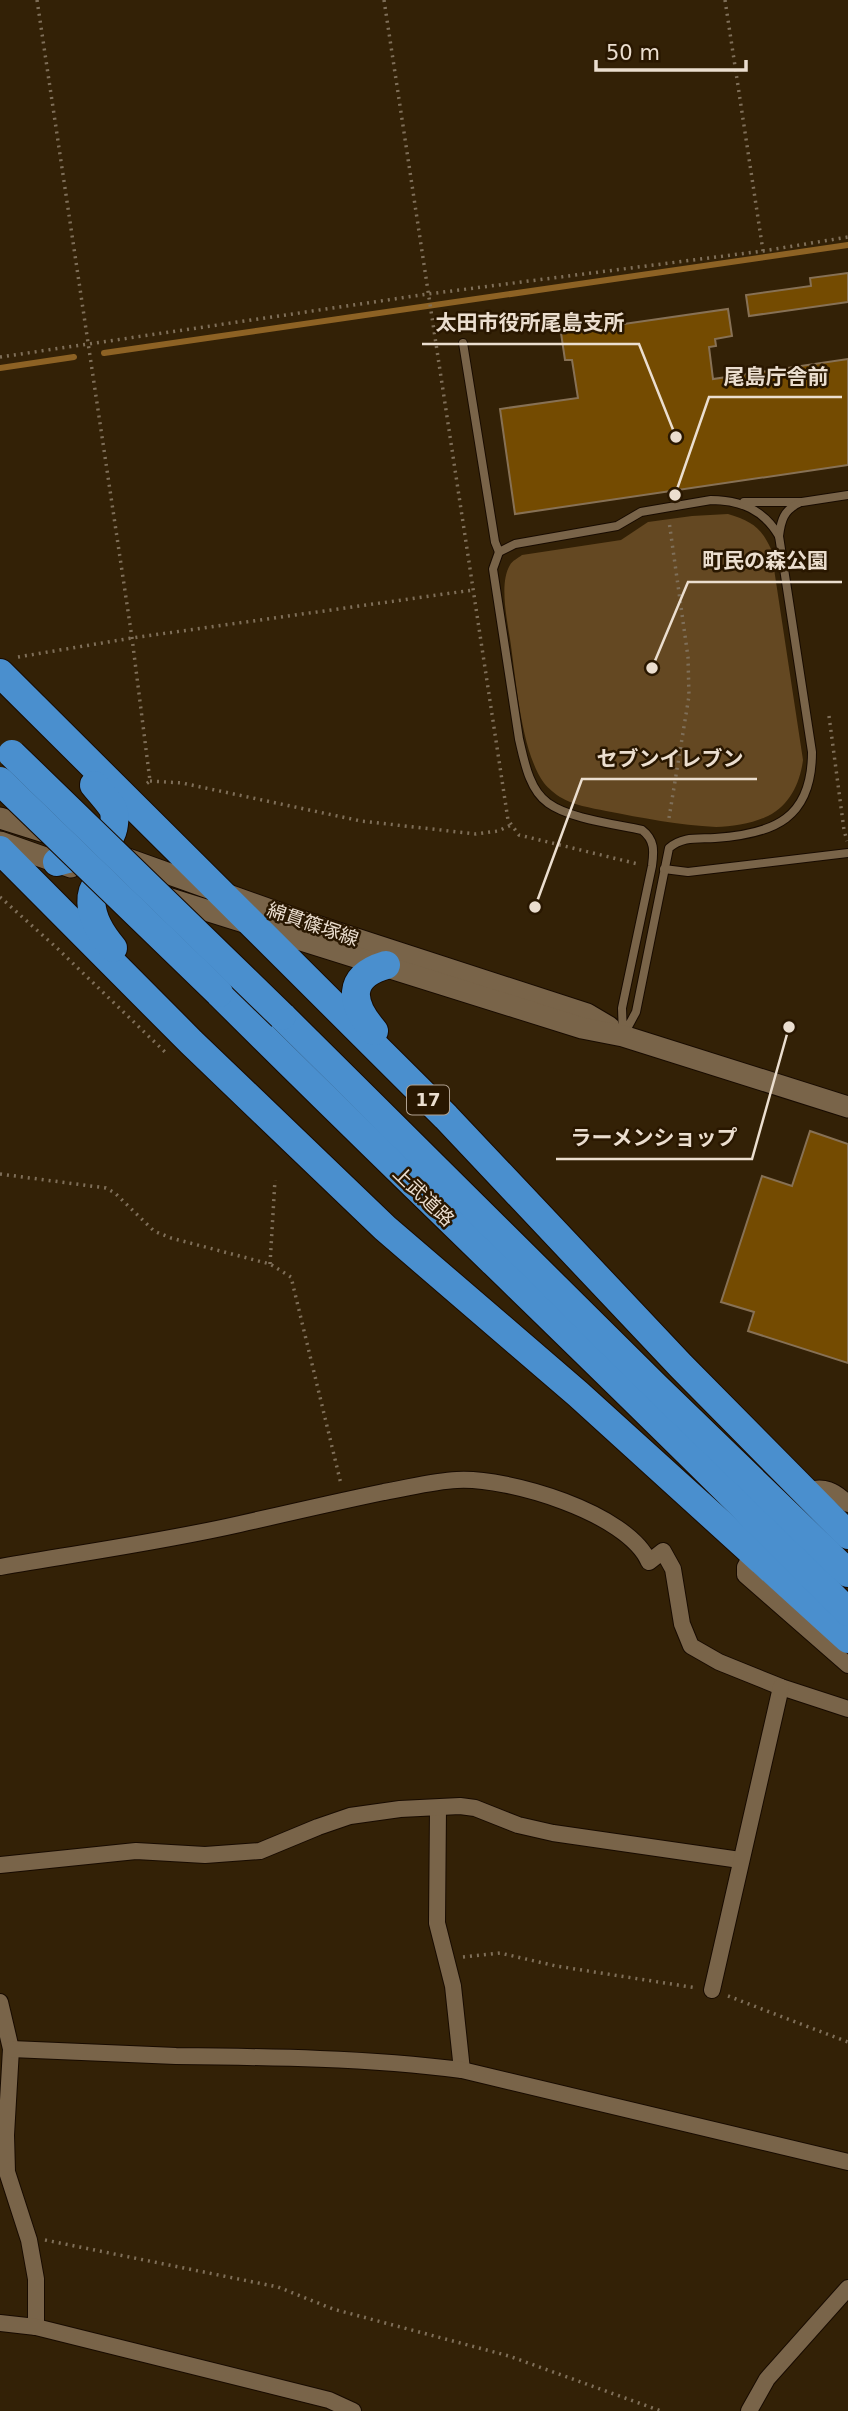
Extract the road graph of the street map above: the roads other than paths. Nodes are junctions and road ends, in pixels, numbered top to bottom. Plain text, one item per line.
1 (463, 342) dead end
2 (848, 495) edge
3 (727, 500) junction
4 (802, 502) junction
5 (779, 536) junction
6 (499, 552) junction
7 (4, 667) edge
8 (52, 726) junction
9 (6, 748) edge
10 (0, 781) edge
11 (0, 818) edge
12 (0, 842) edge
13 (99, 849) junction
14 (0, 850) edge
15 (848, 853) edge
16 (57, 862) junction
17 (145, 865) junction
18 (664, 869) junction
19 (103, 877) junction
20 (215, 889) junction
21 (251, 924) junction
22 (387, 965) junction
23 (623, 1035) junction
24 (191, 1042) junction
25 (848, 1107) edge
26 (446, 1117) junction
27 (805, 1490) junction
28 (848, 1504) edge
29 (848, 1535) edge
30 (752, 1554) junction
31 (0, 1567) edge
32 (848, 1573) edge
33 (848, 1612) edge
34 (848, 1639) edge
35 (848, 1665) edge
36 (781, 1687) junction
37 (848, 1709) edge
38 (438, 1808) junction
39 (740, 1860) junction
40 (0, 1865) edge
41 (712, 1990) road end
42 (0, 2001) edge
43 (11, 2049) junction
44 (462, 2070) junction
45 (848, 2162) edge
46 (848, 2288) edge
47 (0, 2323) edge
48 (36, 2327) junction
49 (352, 2411) edge
50 (749, 2411) edge

1 - 6 lane
2 - 4 lane
3 - 4 lane
3 - 5 lane
3 - 6 lane
4 - 5 lane
5 - 18 lane
6 - 23 lane
7 - 8 highway, 17
8 - 13 highway
8 - 20 highway, 17
9 - 32 highway, 上武道路 / 17, bridge
10 - 33 highway, 上武道路, bridge
11 - 13 main road, 綿貫篠塚線
12 - 16 main road, 綿貫篠塚線
13 - 16 highway
13 - 17 main road, 綿貫篠塚線
14 - 24 highway
15 - 18 lane
16 - 19 main road, 綿貫篠塚線
17 - 19 highway
17 - 20 main road, 綿貫篠塚線
18 - 23 lane
19 - 21 main road, 綿貫篠塚線
19 - 24 highway
20 - 21 highway, 17
20 - 23 main road, 綿貫篠塚線
21 - 22 main road, 綿貫篠塚線
21 - 26 highway, 17
22 - 23 main road, 綿貫篠塚線
22 - 26 highway
23 - 25 main road, 綿貫篠塚線
24 - 30 highway
26 - 27 highway, 17
27 - 28 street
27 - 29 highway, 17
30 - 34 highway
30 - 35 street
31 - 36 street
36 - 37 street
36 - 39 street
38 - 39 street
38 - 40 street
38 - 44 street
39 - 41 street
42 - 43 street
43 - 44 street
43 - 48 street
44 - 45 street
46 - 50 street
47 - 48 street
48 - 49 street

